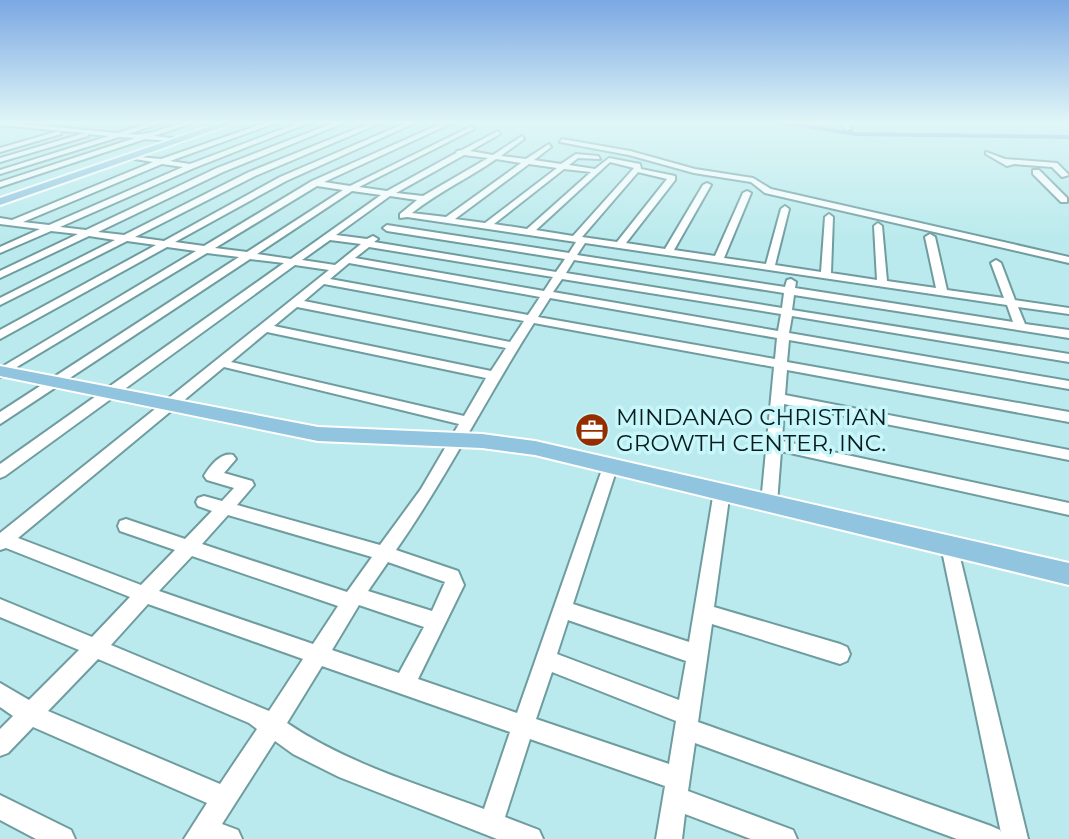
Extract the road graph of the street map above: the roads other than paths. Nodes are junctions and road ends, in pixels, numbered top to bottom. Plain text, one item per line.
1 (35, 161) edge
2 (73, 161) edge
3 (122, 161) edge
4 (154, 161) edge
5 (204, 161) edge
6 (243, 161) edge
7 (284, 161) edge
8 (324, 161) edge
9 (365, 161) edge
10 (406, 161) edge
11 (446, 161) edge
12 (487, 161) edge
13 (514, 161) edge
14 (529, 161) edge
15 (571, 161) edge
16 (609, 161) edge
17 (616, 161) edge
18 (660, 161) edge
19 (684, 161) edge
20 (1005, 161) edge
21 (1020, 161) edge
22 (160, 162) junction
23 (527, 163) junction
24 (191, 166) junction
25 (563, 167) junction
26 (679, 167) junction
27 (220, 170) junction
28 (637, 170) junction
29 (1008, 170) dead end
30 (1020, 170) junction
31 (596, 171) junction
32 (0, 172) edge
33 (1036, 172) junction
34 (252, 174) junction
35 (1067, 175) edge
36 (1027, 178) dead end
37 (283, 179) junction
38 (1044, 180) junction
39 (316, 183) junction
40 (0, 185) edge
41 (708, 185) dead end
42 (351, 188) junction
43 (128, 193) junction
44 (747, 193) dead end
45 (388, 194) junction
46 (164, 197) junction
47 (424, 199) junction
48 (1064, 200) dead end
49 (111, 201) junction
50 (200, 201) junction
51 (0, 202) edge
52 (188, 206) junction
53 (143, 207) junction
54 (785, 209) dead end
55 (223, 211) junction
56 (175, 213) junction
57 (405, 214) junction
58 (829, 217) dead end
59 (448, 220) junction
60 (0, 221) edge
61 (12, 223) junction
62 (487, 226) junction
63 (878, 226) dead end
64 (0, 228) edge
65 (48, 228) junction
66 (387, 228) junction
67 (529, 232) junction
68 (87, 233) junction
69 (327, 237) junction
70 (930, 237) dead end
71 (123, 239) junction
72 (578, 239) junction
73 (368, 243) junction
74 (163, 244) junction
75 (620, 245) junction
76 (207, 249) junction
77 (0, 250) edge
78 (668, 252) junction
79 (249, 255) junction
80 (571, 257) junction
81 (719, 259) junction
82 (293, 260) junction
83 (1069, 260) edge
84 (996, 263) dead end
85 (343, 264) junction
86 (770, 267) junction
87 (792, 270) junction
88 (0, 275) edge
89 (559, 275) junction
90 (826, 275) junction
91 (322, 281) junction
92 (882, 283) junction
93 (790, 290) junction
94 (942, 292) junction
95 (547, 295) junction
96 (0, 302) edge
97 (1010, 302) junction
98 (296, 303) junction
99 (1069, 311) edge
100 (788, 312) junction
101 (531, 318) junction
102 (1020, 326) junction
103 (265, 328) junction
104 (1069, 334) edge
105 (0, 335) edge
106 (783, 336) junction
107 (512, 346) junction
108 (1069, 358) edge
109 (221, 363) junction
110 (781, 364) junction
111 (1, 372) edge
112 (494, 376) junction
113 (56, 383) junction
114 (1069, 385) edge
115 (110, 394) junction
116 (777, 398) junction
117 (170, 405) junction
118 (1069, 417) edge
119 (0, 419) edge
120 (466, 421) junction
121 (456, 441) junction
122 (773, 444) junction
123 (1069, 455) edge
124 (228, 459) dead end
125 (610, 465) junction
126 (0, 472) edge
127 (722, 491) junction
128 (204, 502) dead end
129 (769, 502) junction
130 (224, 508) junction
131 (1069, 509) edge
132 (126, 526) dead end
133 (2, 542) edge
134 (950, 546) junction
135 (189, 547) junction
136 (383, 553) junction
137 (1069, 574) edge
138 (145, 595) junction
139 (353, 599) junction
140 (0, 608) edge
141 (561, 609) junction
142 (706, 613) junction
143 (436, 622) junction
144 (94, 649) junction
145 (319, 654) junction
146 (840, 654) dead end
147 (698, 655) junction
148 (545, 659) junction
149 (405, 684) junction
150 (0, 694) edge
151 (30, 714) junction
152 (686, 721) junction
153 (524, 723) junction
154 (273, 725) junction
155 (0, 745) edge
156 (677, 788) junction
157 (224, 798) junction
158 (0, 807) edge
159 (491, 823) junction
160 (200, 834) edge
161 (62, 839) edge
162 (229, 839) edge
163 (530, 839) edge
164 (669, 839) edge
165 (784, 839) edge
166 (991, 839) edge
167 (1015, 839) edge

1 - 32 street
2 - 40 street
3 - 51 main road
4 - 22 street
5 - 24 street
6 - 27 street
7 - 34 street
8 - 37 street
9 - 39 street
10 - 42 street
11 - 45 street
12 - 47 street
13 - 23 street
14 - 23 street
15 - 25 street
16 - 31 street
17 - 28 street
18 - 26 street
19 - 26 street
20 - 30 street
21 - 35 street
22 - 24 street
22 - 61 street
23 - 25 street
23 - 59 street
24 - 27 street
24 - 43 street
25 - 31 street
25 - 62 street
26 - 83 street
27 - 34 street
27 - 46 street
28 - 72 street
28 - 75 street
29 - 30 street
30 - 33 street
31 - 67 street
33 - 35 street
33 - 38 street
34 - 37 street
34 - 50 street
36 - 38 street
37 - 39 street
37 - 55 street
38 - 48 street
39 - 42 street
39 - 76 street
41 - 78 street
42 - 45 street
42 - 79 street
43 - 46 street
43 - 49 street
44 - 81 street
45 - 47 street
45 - 69 street
46 - 50 street
46 - 53 street
47 - 57 street
49 - 53 street
49 - 65 street
50 - 52 street
52 - 55 street
52 - 56 street
53 - 56 street
53 - 68 street
54 - 86 street
55 - 74 street
56 - 71 street
57 - 59 street
57 - 66 street
58 - 90 street
59 - 62 street
60 - 61 street
61 - 64 street
61 - 65 street
62 - 67 street
63 - 92 street
65 - 68 street
65 - 77 street
66 - 73 street
66 - 80 street
67 - 72 street
68 - 71 street
68 - 88 street
69 - 73 street
69 - 82 street
70 - 94 street
71 - 74 street
71 - 96 street
72 - 75 street
72 - 80 street
73 - 85 street
73 - 89 street
74 - 76 street
74 - 105 street
75 - 78 street
76 - 79 street
76 - 111 street
78 - 81 street
79 - 82 street
79 - 113 street
80 - 89 street
80 - 93 street
81 - 86 street
82 - 85 street
82 - 115 street
84 - 97 street
85 - 91 street
85 - 95 street
86 - 87 street
87 - 90 street
87 - 93 street
89 - 95 street
89 - 100 street
90 - 92 street
91 - 98 street
91 - 101 street
92 - 94 street
93 - 100 street
93 - 102 street
94 - 97 street
95 - 101 street
95 - 106 street
97 - 99 street
97 - 102 street
98 - 103 street
98 - 107 street
100 - 106 street
100 - 108 street
101 - 107 street
101 - 110 street
102 - 104 street
103 - 109 street
103 - 112 street
106 - 110 street
106 - 114 street
107 - 112 street
109 - 117 street
109 - 120 street
110 - 116 street
110 - 118 street
111 - 113 main road
112 - 120 street
113 - 115 main road
113 - 119 street
115 - 117 main road
115 - 126 street
116 - 122 street
116 - 123 street
117 - 121 main road
117 - 133 street
120 - 121 street
121 - 125 main road
121 - 136 street
122 - 129 street
122 - 131 street
124 - 130 street
125 - 127 main road
125 - 141 street
127 - 129 main road
127 - 142 street
128 - 130 street
129 - 134 main road
130 - 135 street
130 - 136 street
132 - 135 street
133 - 138 street
134 - 137 main road
134 - 167 street
135 - 138 street
135 - 139 street
136 - 139 street
136 - 143 street
138 - 144 street
138 - 145 street
139 - 143 street
139 - 145 street
140 - 144 street
141 - 147 street
141 - 148 street
142 - 146 street
142 - 147 street
143 - 149 street
144 - 151 street
144 - 154 street
145 - 149 street
145 - 154 street
147 - 152 street
148 - 152 street
148 - 153 street
149 - 153 street
150 - 151 street
151 - 155 street
151 - 157 street
152 - 156 street
152 - 166 street
153 - 156 street
153 - 159 street
154 - 157 street
154 - 159 street
156 - 164 street
156 - 165 street
157 - 160 street
158 - 161 street
159 - 163 street
160 - 162 street

